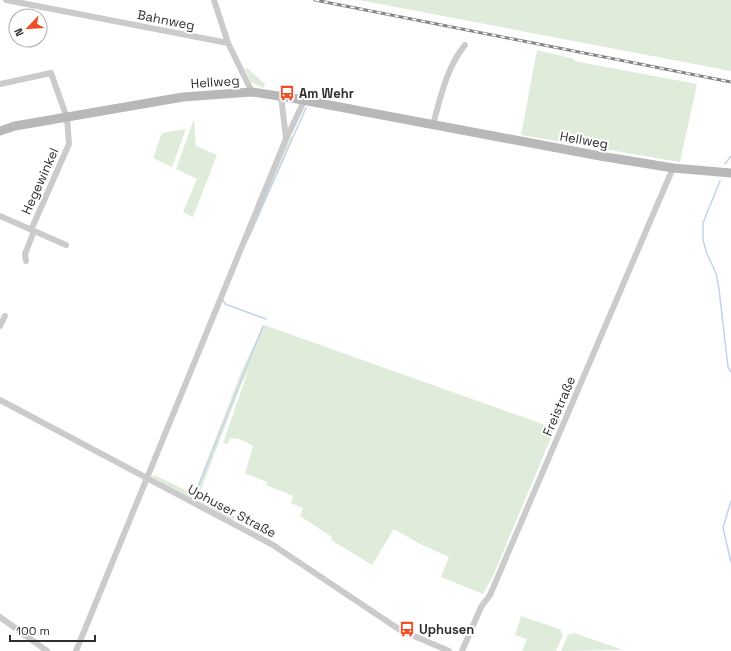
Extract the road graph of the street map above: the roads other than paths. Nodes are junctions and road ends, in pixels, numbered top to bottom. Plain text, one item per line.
1 (6, 0) edge
2 (214, 0) edge
3 (228, 43) junction
4 (465, 45) dead end
5 (0, 84) edge
6 (252, 92) junction
7 (281, 96) junction
8 (304, 101) junction
9 (67, 118) junction
10 (433, 125) junction
11 (0, 131) edge
12 (286, 139) junction
13 (673, 168) junction
14 (731, 173) edge
15 (0, 216) edge
16 (32, 231) junction
17 (66, 245) dead end
18 (26, 261) dead end
19 (4, 316) dead end
20 (0, 326) edge
21 (0, 400) edge
22 (147, 478) junction
23 (0, 617) edge
24 (47, 651) edge
25 (76, 651) edge
26 (449, 651) edge
27 (462, 651) edge

1 - 3 street, Bahnweg
2 - 3 street
3 - 6 street
4 - 10 street
5 - 9 street, Hegewinkel
6 - 7 street, Hellweg
6 - 9 street, Hellweg
7 - 8 street, Hellweg
7 - 12 street
8 - 10 street, Hellweg
8 - 12 street
9 - 11 street, Hellweg
9 - 16 street, Hegewinkel
10 - 13 street, Hellweg
12 - 22 street
13 - 14 street, Hellweg
13 - 27 street, Freistraße
15 - 16 street
16 - 17 street
16 - 18 street, Hegewinkel
19 - 20 street
21 - 22 street, Uphuser Straße
22 - 25 street
22 - 26 street, Uphuser Straße
23 - 24 street

